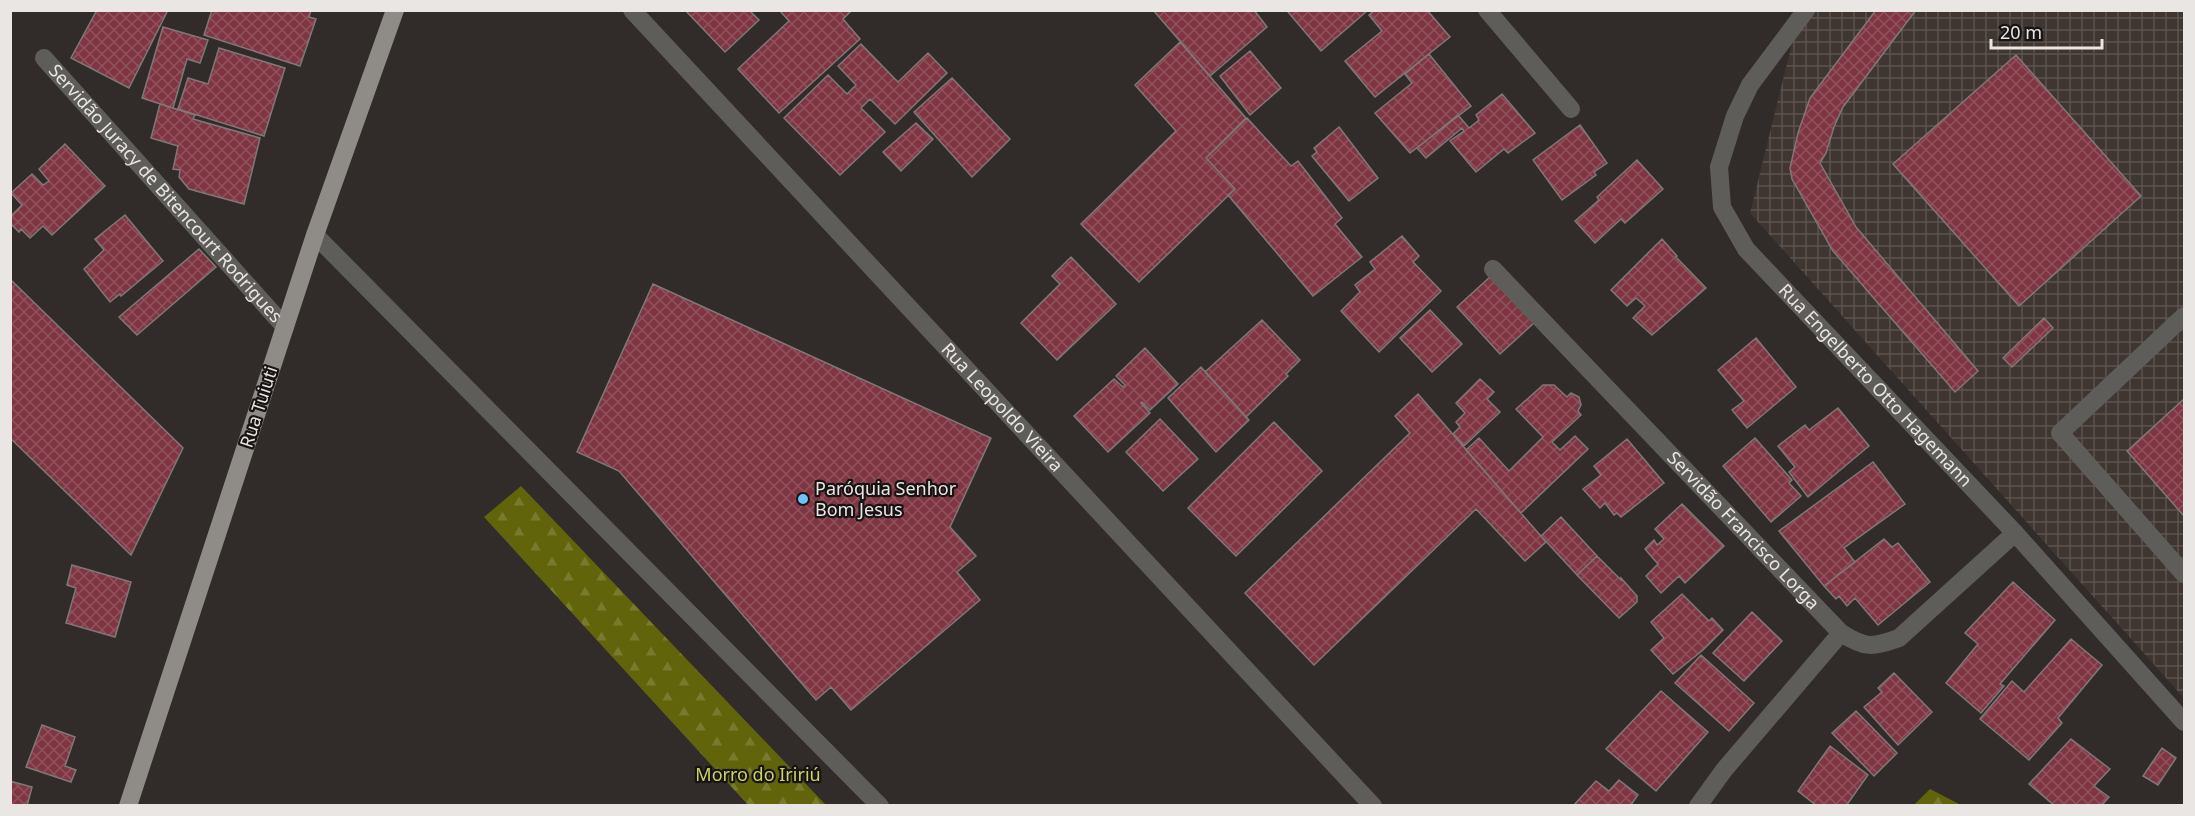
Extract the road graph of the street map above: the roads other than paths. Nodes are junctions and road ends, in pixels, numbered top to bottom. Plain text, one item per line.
1 (395, 10) edge
2 (632, 10) edge
3 (1487, 10) edge
4 (1806, 10) edge
5 (44, 58) dead end
6 (1571, 109) dead end
7 (315, 236) junction
8 (1493, 270) dead end
9 (2184, 316) edge
10 (285, 327) junction
11 (2015, 533) junction
12 (2184, 574) edge
13 (1841, 633) junction
14 (2184, 722) edge
15 (128, 806) edge
16 (880, 806) edge
17 (1373, 806) edge
18 (1698, 806) edge

1 - 7 main road, Rua Tuiuti
2 - 17 street, Rua Leopoldo Vieira
3 - 6 street
4 - 11 street, Rua Engelberto Otto Hagemann
5 - 10 street, Servidão Juracy de Bitencourt Rodrigues
7 - 10 main road, Rua Tuiuti
7 - 16 street
8 - 13 street, Servidão Francisco Lorga
9 - 12 street
10 - 15 main road, Rua Tuiuti
11 - 13 street, Servidão Francisco Lorga
11 - 14 street, Rua Engelberto Otto Hagemann
13 - 18 street

